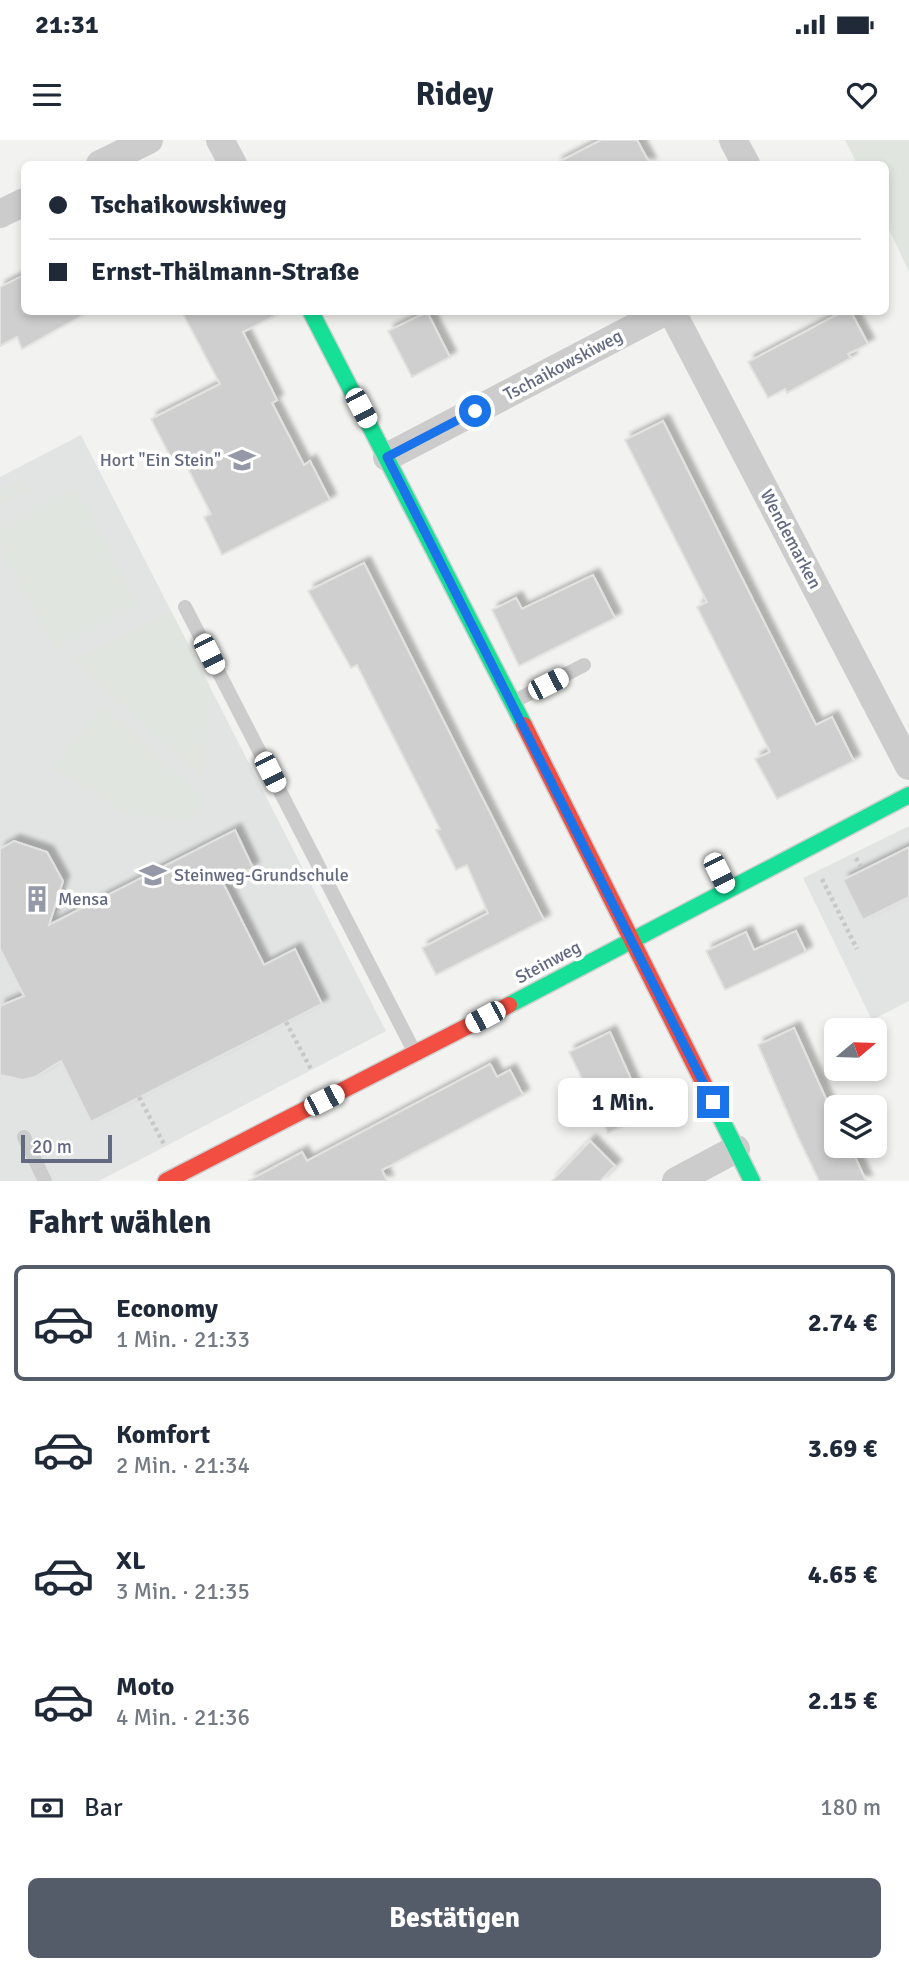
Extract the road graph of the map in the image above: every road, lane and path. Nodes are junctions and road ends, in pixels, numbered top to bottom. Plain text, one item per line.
1 (149, 140) edge
2 (220, 140) edge
3 (733, 140) edge
4 (106, 161) edge
5 (231, 161) edge
6 (744, 161) edge
7 (21, 204) edge
8 (0, 215) edge
9 (312, 315) edge
10 (658, 315) edge
11 (674, 315) edge
12 (387, 457) junction
13 (185, 607) dead end
14 (583, 666) dead end
15 (512, 702) junction
16 (909, 766) edge
17 (909, 795) edge
18 (713, 863) dead end
19 (817, 871) dead end
20 (727, 890) junction
21 (632, 940) junction
22 (857, 949) dead end
23 (286, 1022) dead end
24 (415, 1054) junction
25 (316, 1078) dead end
26 (139, 1097) dead end
27 (24, 1137) dead end
28 (736, 1149) junction
29 (168, 1153) dead end
30 (45, 1181) edge
31 (166, 1181) edge
32 (676, 1181) edge
33 (752, 1181) edge

1 - 4 street
2 - 5 street
3 - 6 street
7 - 8 street
9 - 12 street
10 - 12 street, Tschaikowskiweg
11 - 16 street, Wendemarken
12 - 15 street
13 - 24 lane
14 - 15 lane
15 - 21 street
17 - 20 street, Steinweg
18 - 20 lane
19 - 22 path
20 - 21 street, Steinweg
21 - 24 street, Steinweg
21 - 28 street
23 - 25 path
24 - 31 street, Steinweg
26 - 29 path
27 - 30 lane
28 - 32 street
28 - 33 street

